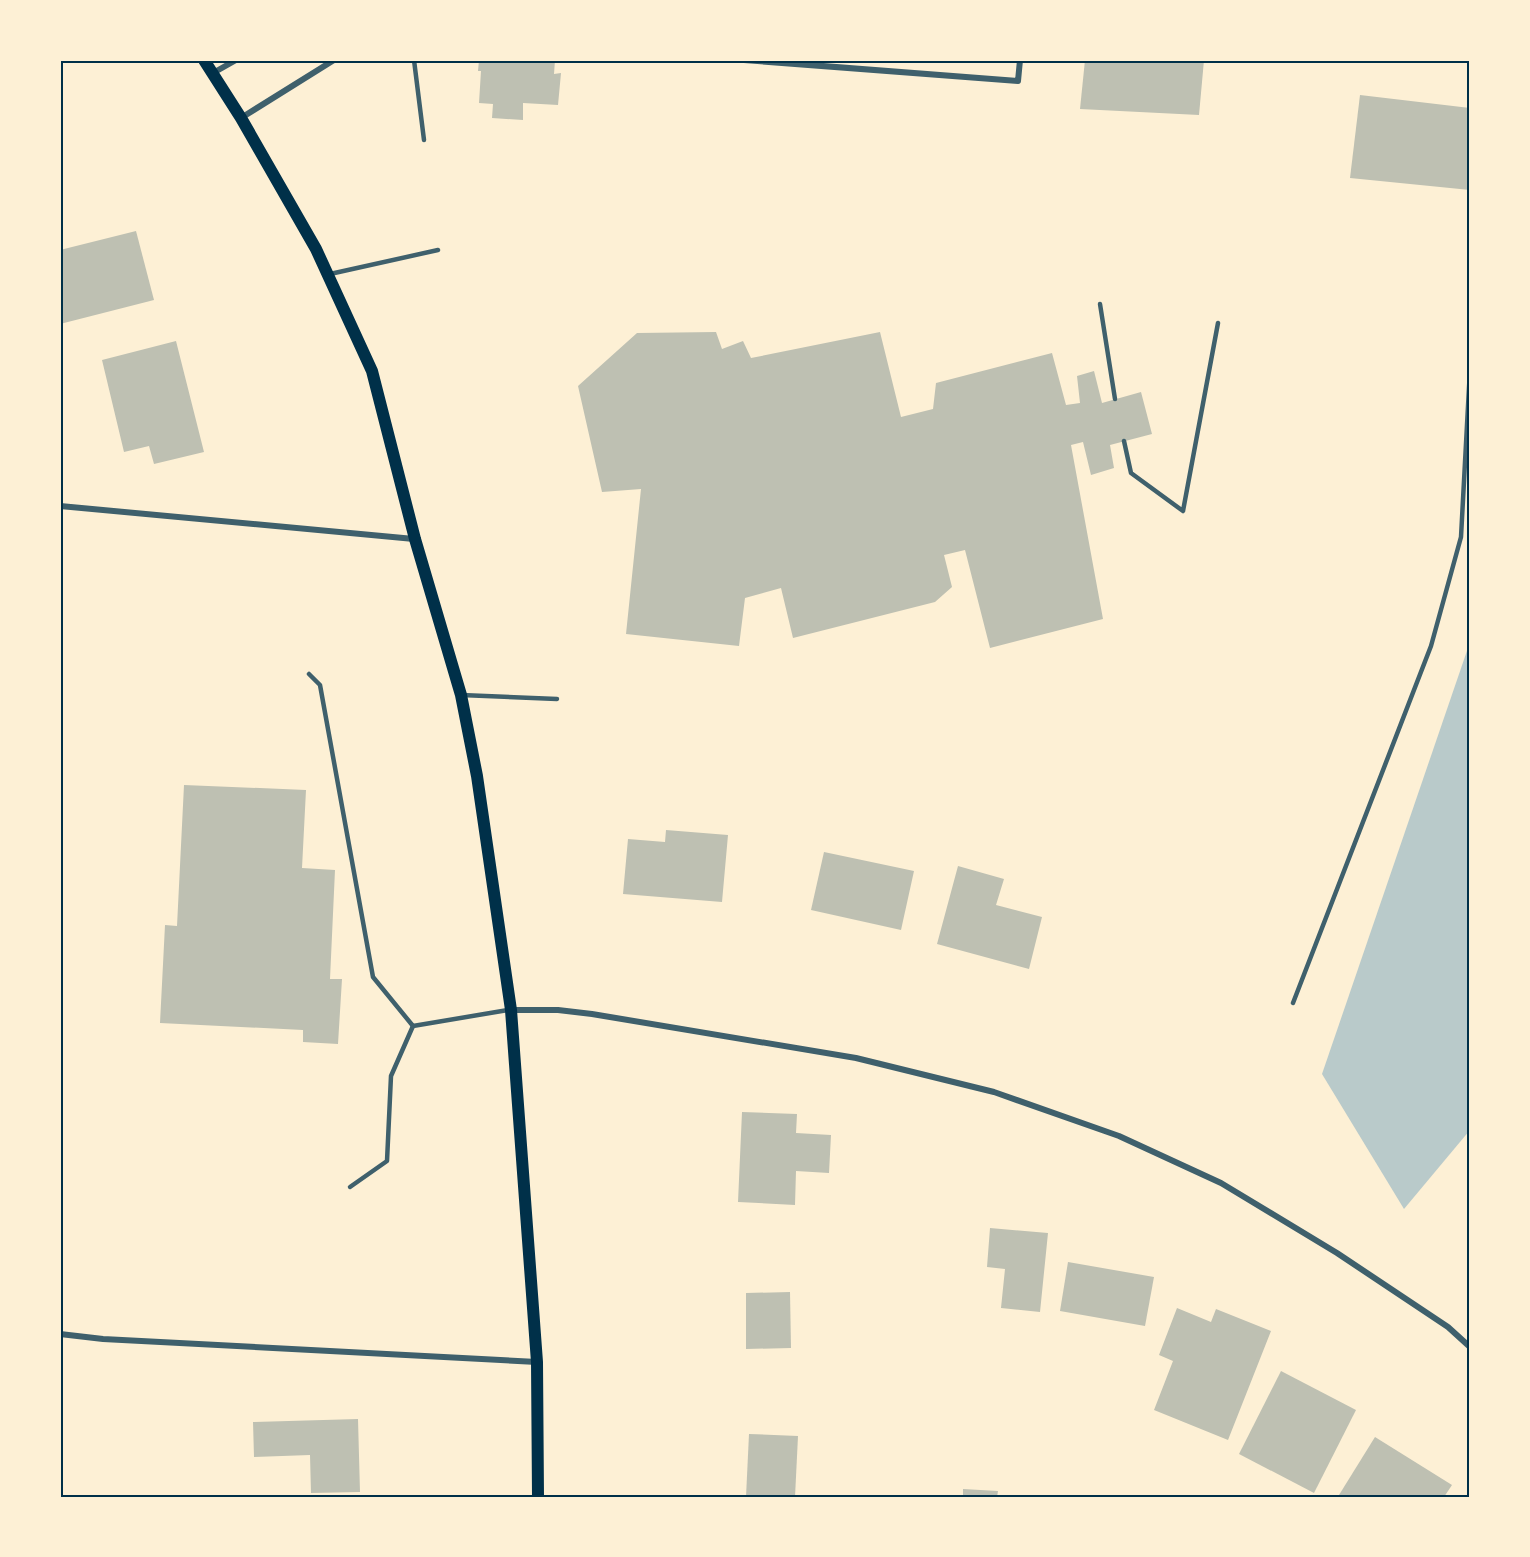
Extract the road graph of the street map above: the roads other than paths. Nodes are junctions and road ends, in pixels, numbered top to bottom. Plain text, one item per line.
1 (204, 60) edge
2 (236, 60) edge
3 (334, 60) edge
4 (414, 60) edge
5 (744, 60) edge
6 (1020, 60) edge
7 (213, 73) junction
8 (241, 118) junction
9 (424, 140) dead end
10 (438, 250) dead end
11 (328, 274) junction
12 (1100, 304) dead end
13 (1218, 323) dead end
14 (1470, 369) edge
15 (1115, 399) dead end
16 (1124, 441) dead end
17 (60, 506) edge
18 (415, 539) junction
19 (309, 674) dead end
20 (461, 695) junction
21 (558, 699) dead end
22 (1293, 1003) dead end
23 (511, 1010) junction
24 (413, 1026) junction
25 (350, 1187) dead end
26 (60, 1334) edge
27 (1470, 1347) edge
28 (537, 1362) junction
29 (538, 1497) edge

1 - 7 main road
2 - 7 street
3 - 8 street
4 - 9 lane
5 - 6 street
7 - 8 main road
8 - 11 main road
10 - 11 lane
11 - 18 main road
12 - 15 lane
13 - 16 lane
14 - 22 lane
17 - 18 street
18 - 20 main road
19 - 24 lane
20 - 21 lane
20 - 23 main road
23 - 24 lane
23 - 27 street
23 - 28 main road
24 - 25 lane
26 - 28 street
28 - 29 main road

